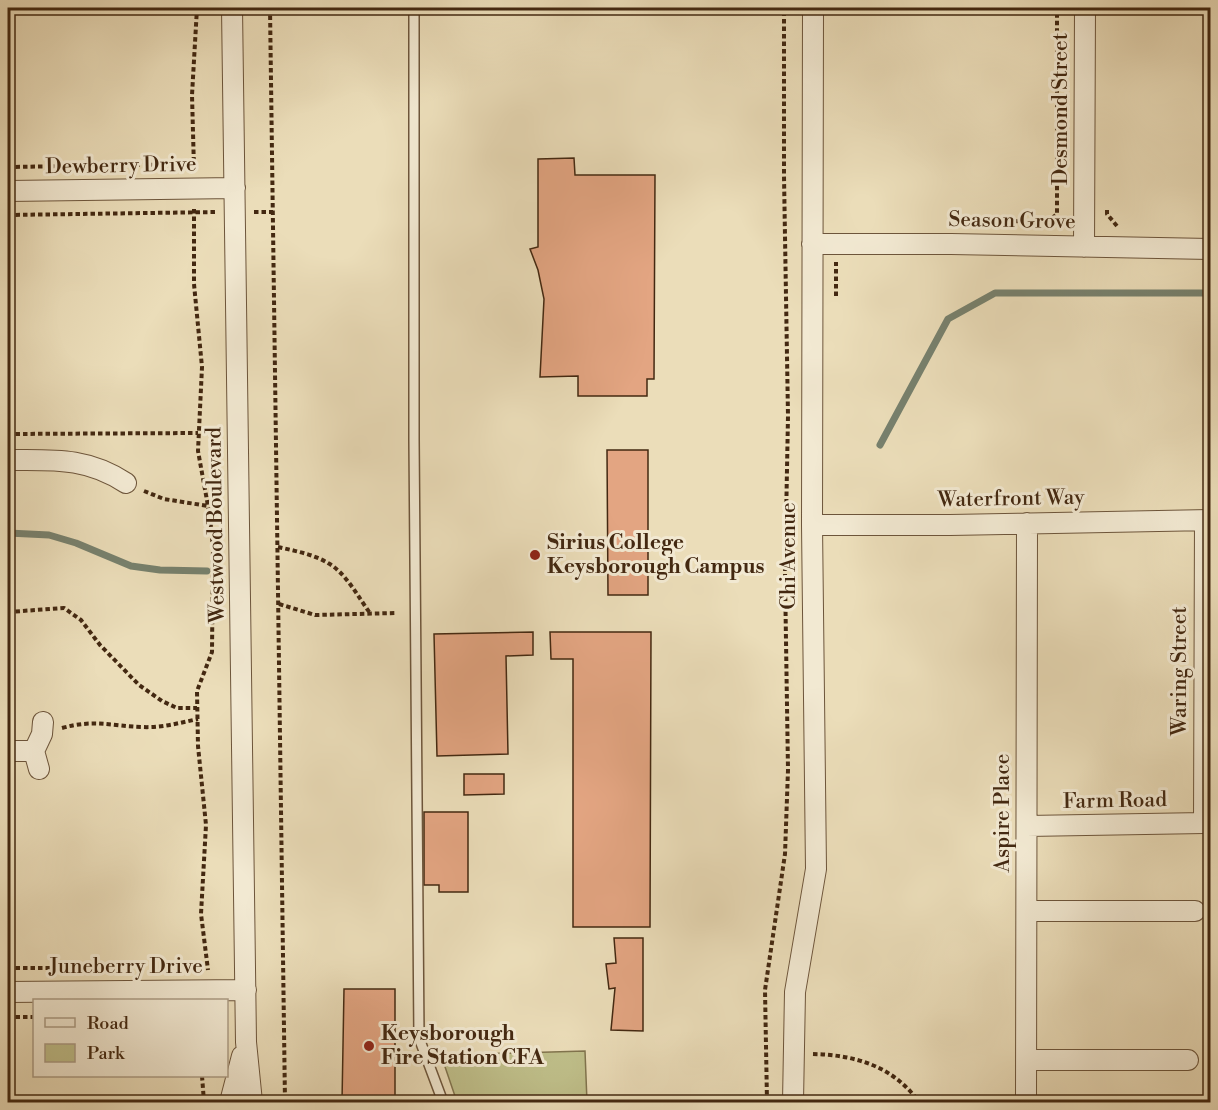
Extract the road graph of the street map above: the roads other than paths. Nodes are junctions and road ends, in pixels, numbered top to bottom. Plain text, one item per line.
1 (232, 8) edge
2 (414, 8) edge
3 (813, 8) edge
4 (1085, 8) edge
5 (235, 188) junction
6 (8, 191) edge
7 (812, 244) junction
8 (1084, 246) junction
9 (1210, 249) edge
10 (8, 460) edge
11 (126, 483) dead end
12 (1208, 520) edge
13 (1027, 523) junction
14 (812, 525) junction
15 (40, 744) road end
16 (8, 752) edge
17 (1207, 821) edge
18 (1027, 826) junction
19 (1027, 910) junction
20 (1195, 911) dead end
21 (246, 990) junction
22 (8, 992) edge
23 (246, 1042) junction
24 (1026, 1060) junction
25 (1188, 1060) dead end
26 (230, 1102) edge
27 (252, 1102) edge
28 (443, 1102) edge
29 (793, 1102) edge
30 (1026, 1102) edge

1 - 5 street, Westwood Boulevard
2 - 28 lane
3 - 7 street, Chi Avenue
4 - 8 street, Desmond Street
5 - 6 street, Dewberry Drive
5 - 21 street, Westwood Boulevard
7 - 8 street, Season Grove
7 - 14 street, Chi Avenue
8 - 9 street, Season Grove
10 - 11 street
12 - 13 street, Waterfront Way
12 - 17 street, Waring Street
13 - 14 street, Waterfront Way
13 - 18 street, Aspire Place
14 - 29 street, Chi Avenue
15 - 16 street
17 - 18 street, Farm Road
18 - 19 street, Aspire Place
19 - 20 street
19 - 24 street, Aspire Place
21 - 22 street, Juneberry Drive
21 - 23 street, Westwood Boulevard
23 - 26 street, Westwood Boulevard
23 - 27 street, Westwood Boulevard
24 - 25 street
24 - 30 street, Aspire Place

